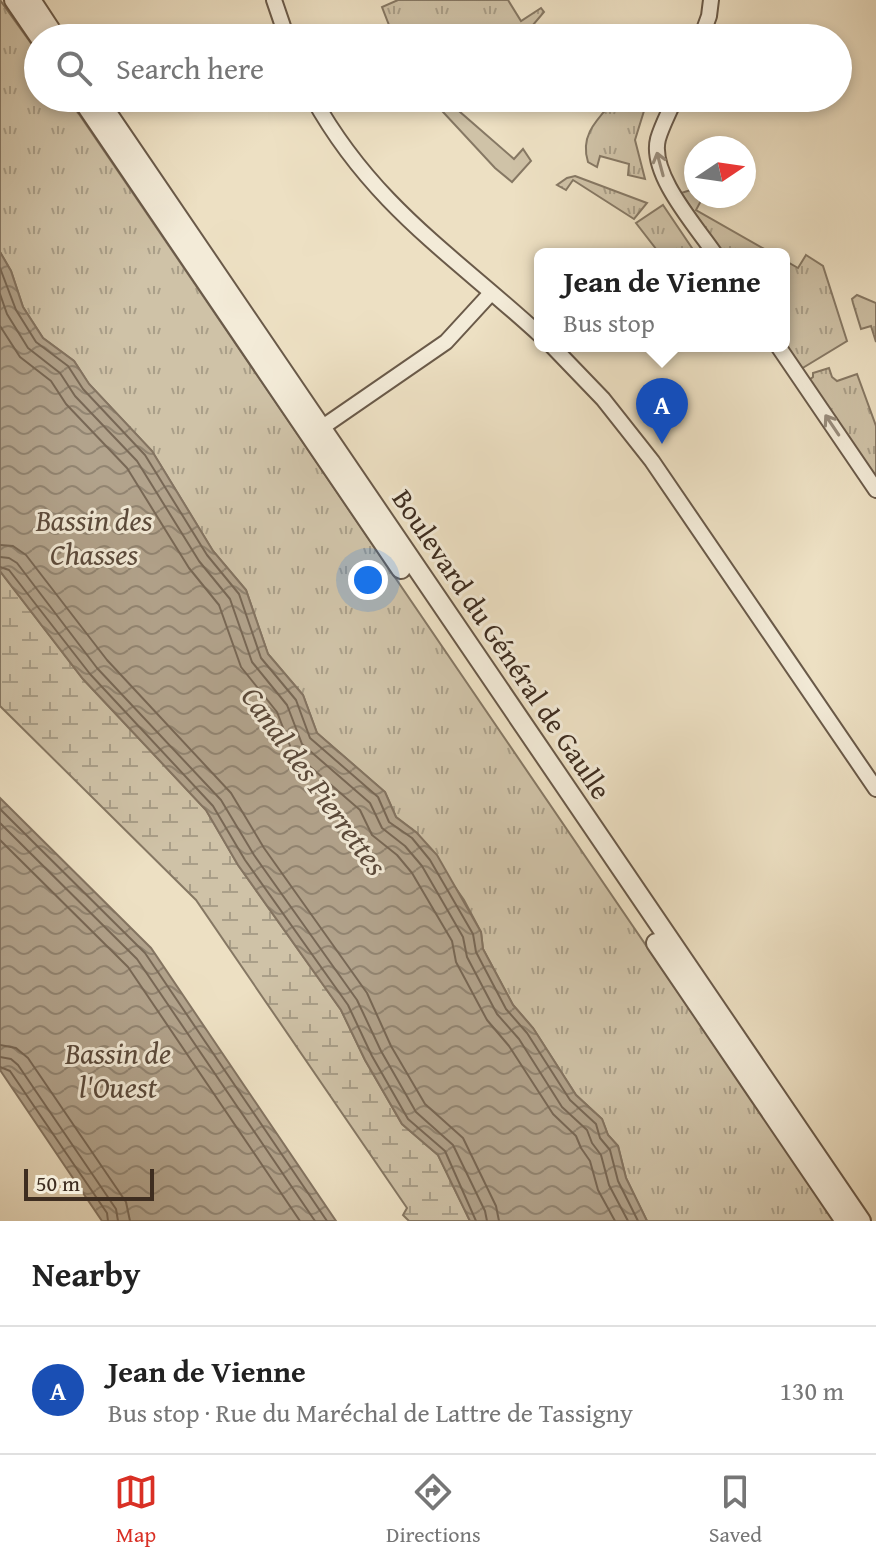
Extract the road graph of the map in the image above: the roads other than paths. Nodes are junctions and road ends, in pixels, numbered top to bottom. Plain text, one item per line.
1 (14, 0) edge
2 (31, 0) edge
3 (274, 0) edge
4 (711, 0) edge
5 (30, 24) edge
6 (47, 24) edge
7 (282, 24) edge
8 (706, 24) edge
9 (91, 112) edge
10 (106, 112) edge
11 (322, 112) edge
12 (669, 112) edge
13 (711, 248) edge
14 (491, 293) junction
15 (534, 330) edge
16 (558, 352) edge
17 (782, 352) edge
18 (315, 432) junction
19 (876, 490) edge
20 (876, 789) edge
21 (845, 1221) edge
22 (861, 1221) edge

1 - 5 street
2 - 6 street
3 - 7 street
4 - 8 street
9 - 18 street, Boulevard du Général de Gaulle
10 - 18 street, Boulevard du Général de Gaulle
11 - 14 street
13 -> 12 street
14 - 15 street
14 - 18 street
16 - 20 street
19 -> 17 street
18 - 21 street, Boulevard du Général de Gaulle
18 - 22 street, Boulevard du Général de Gaulle

